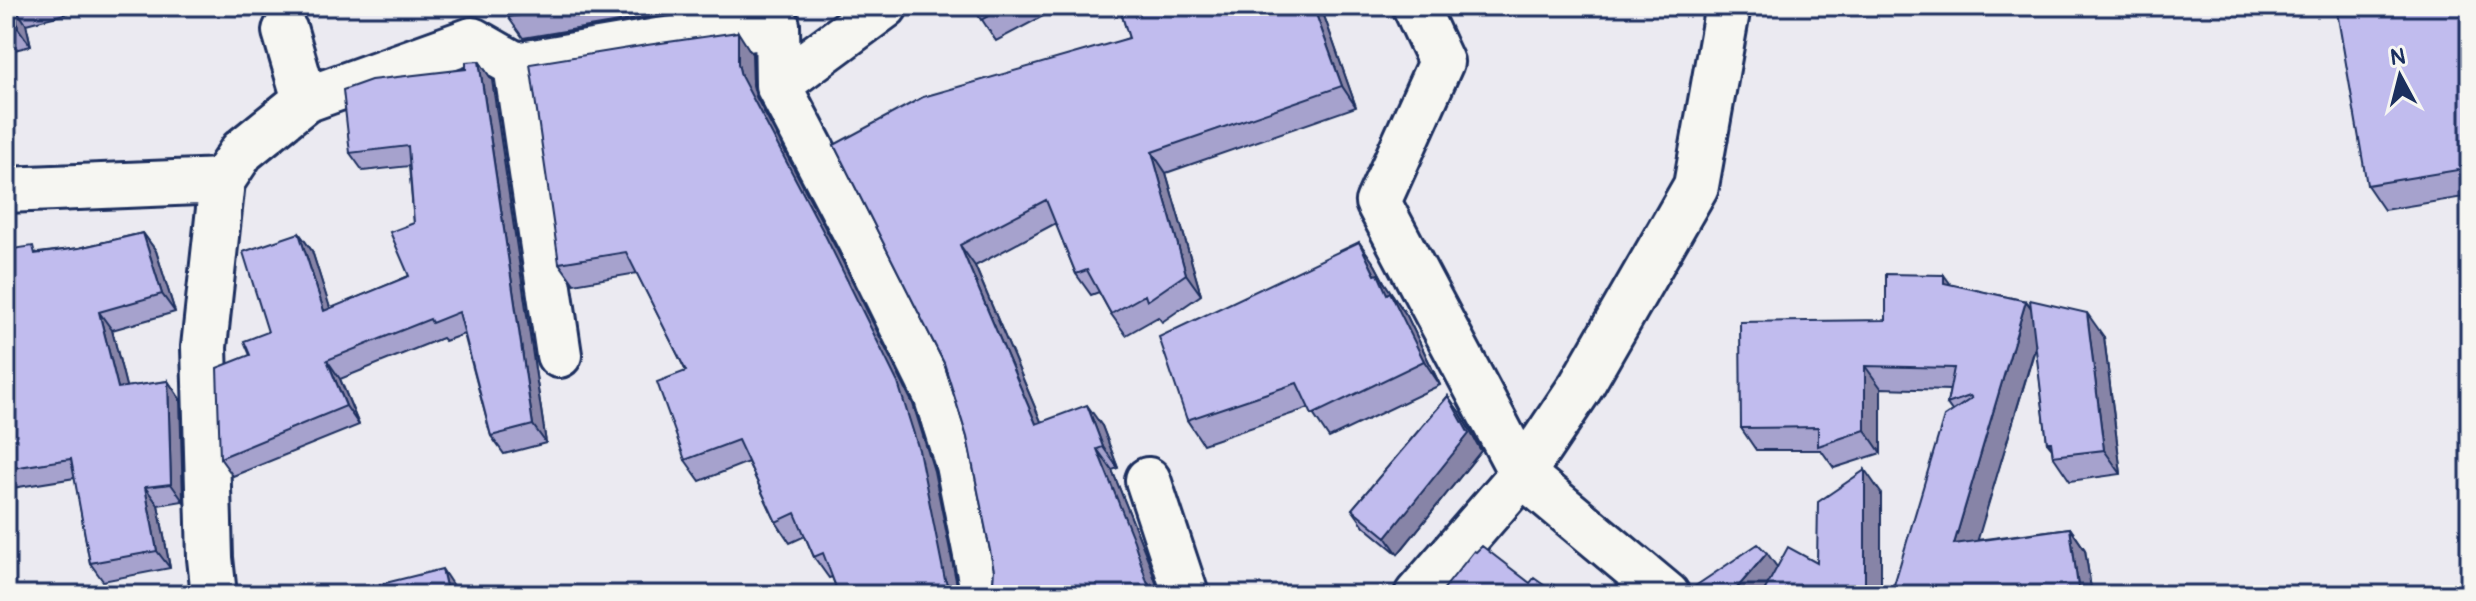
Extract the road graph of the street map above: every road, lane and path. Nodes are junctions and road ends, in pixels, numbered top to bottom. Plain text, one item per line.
1 (885, 6) edge
2 (1415, 6) edge
3 (1728, 6) edge
4 (776, 16) edge
5 (474, 23) edge
6 (285, 31) dead end
7 (516, 65) junction
8 (778, 85) junction
9 (305, 100) junction
10 (222, 181) junction
11 (6, 190) edge
12 (559, 355) dead end
13 (1522, 474) junction
14 (1148, 480) dead end
15 (214, 595) edge
16 (984, 595) edge
17 (1186, 595) edge
18 (1417, 595) edge
19 (1667, 595) edge

1 - 8 street
2 - 13 street
3 - 13 street
4 - 7 street
4 - 8 street
5 - 7 street
5 - 9 street
6 - 9 street
7 - 12 street
8 - 16 street
9 - 10 street
10 - 11 street
10 - 15 street
13 - 18 street
13 - 19 street
14 - 17 street

